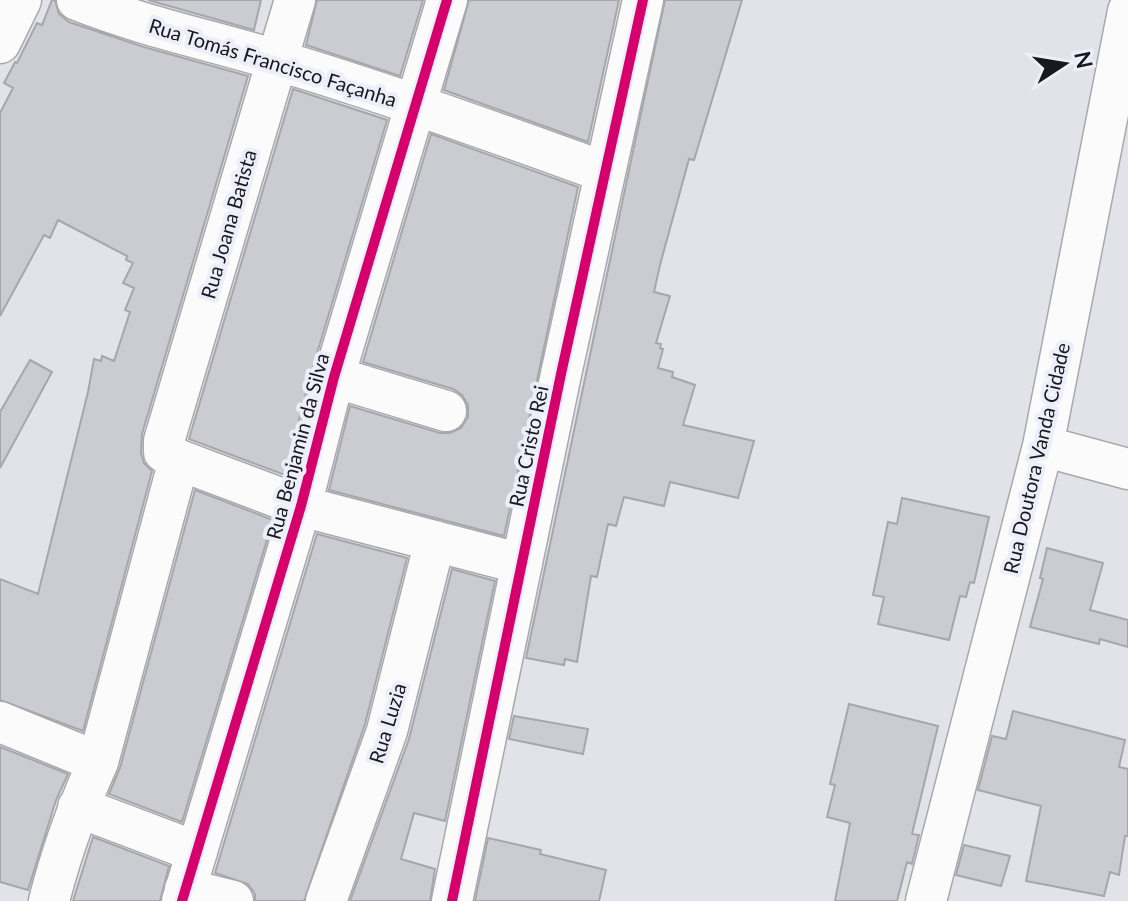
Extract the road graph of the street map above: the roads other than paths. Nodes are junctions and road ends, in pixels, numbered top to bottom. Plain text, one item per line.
1 (21, 0) edge
2 (77, 0) edge
3 (295, 0) edge
4 (447, 0) edge
5 (643, 0) edge
6 (1128, 11) edge
7 (0, 43) edge
8 (276, 59) junction
9 (415, 104) junction
10 (605, 172) junction
11 (334, 377) junction
12 (446, 411) dead end
13 (1043, 446) junction
14 (171, 454) junction
15 (1128, 469) edge
16 (301, 506) junction
17 (435, 541) junction
18 (522, 564) junction
19 (0, 722) edge
20 (98, 762) junction
21 (78, 807) junction
22 (197, 852) junction
23 (184, 895) edge
24 (49, 901) edge
25 (233, 901) edge
26 (326, 901) edge
27 (452, 901) edge
28 (926, 901) edge

1 - 7 street
2 - 8 street, Rua Tomás Francisco Façanha
3 - 8 street, Rua Joana Batista
4 - 9 street, Rua Benjamin da Silva
5 - 10 street, Rua Cristo Rei
6 - 13 street, Rua Doutora Vanda Cidade
8 - 9 street, Rua Tomás Francisco Façanha
8 - 14 street, Rua Joana Batista
9 - 10 street, Rua Tomás Francisco Façanha
9 - 11 street, Rua Benjamin da Silva
10 - 18 street, Rua Cristo Rei
11 - 12 street
11 - 16 street, Rua Benjamin da Silva
13 - 15 street
13 - 28 street, Rua Doutora Vanda Cidade
14 - 16 street
14 - 20 street, Rua Joana Batista
16 - 17 street
16 - 22 street, Rua Benjamin da Silva
17 - 18 street
17 - 26 street, Rua Luzia
18 - 27 street, Rua Cristo Rei
19 - 20 street
20 - 21 street, Rua Joana Batista
21 - 22 street
21 - 24 street, Rua Joana Batista
22 - 23 street, Rua Benjamin da Silva
23 - 25 street

